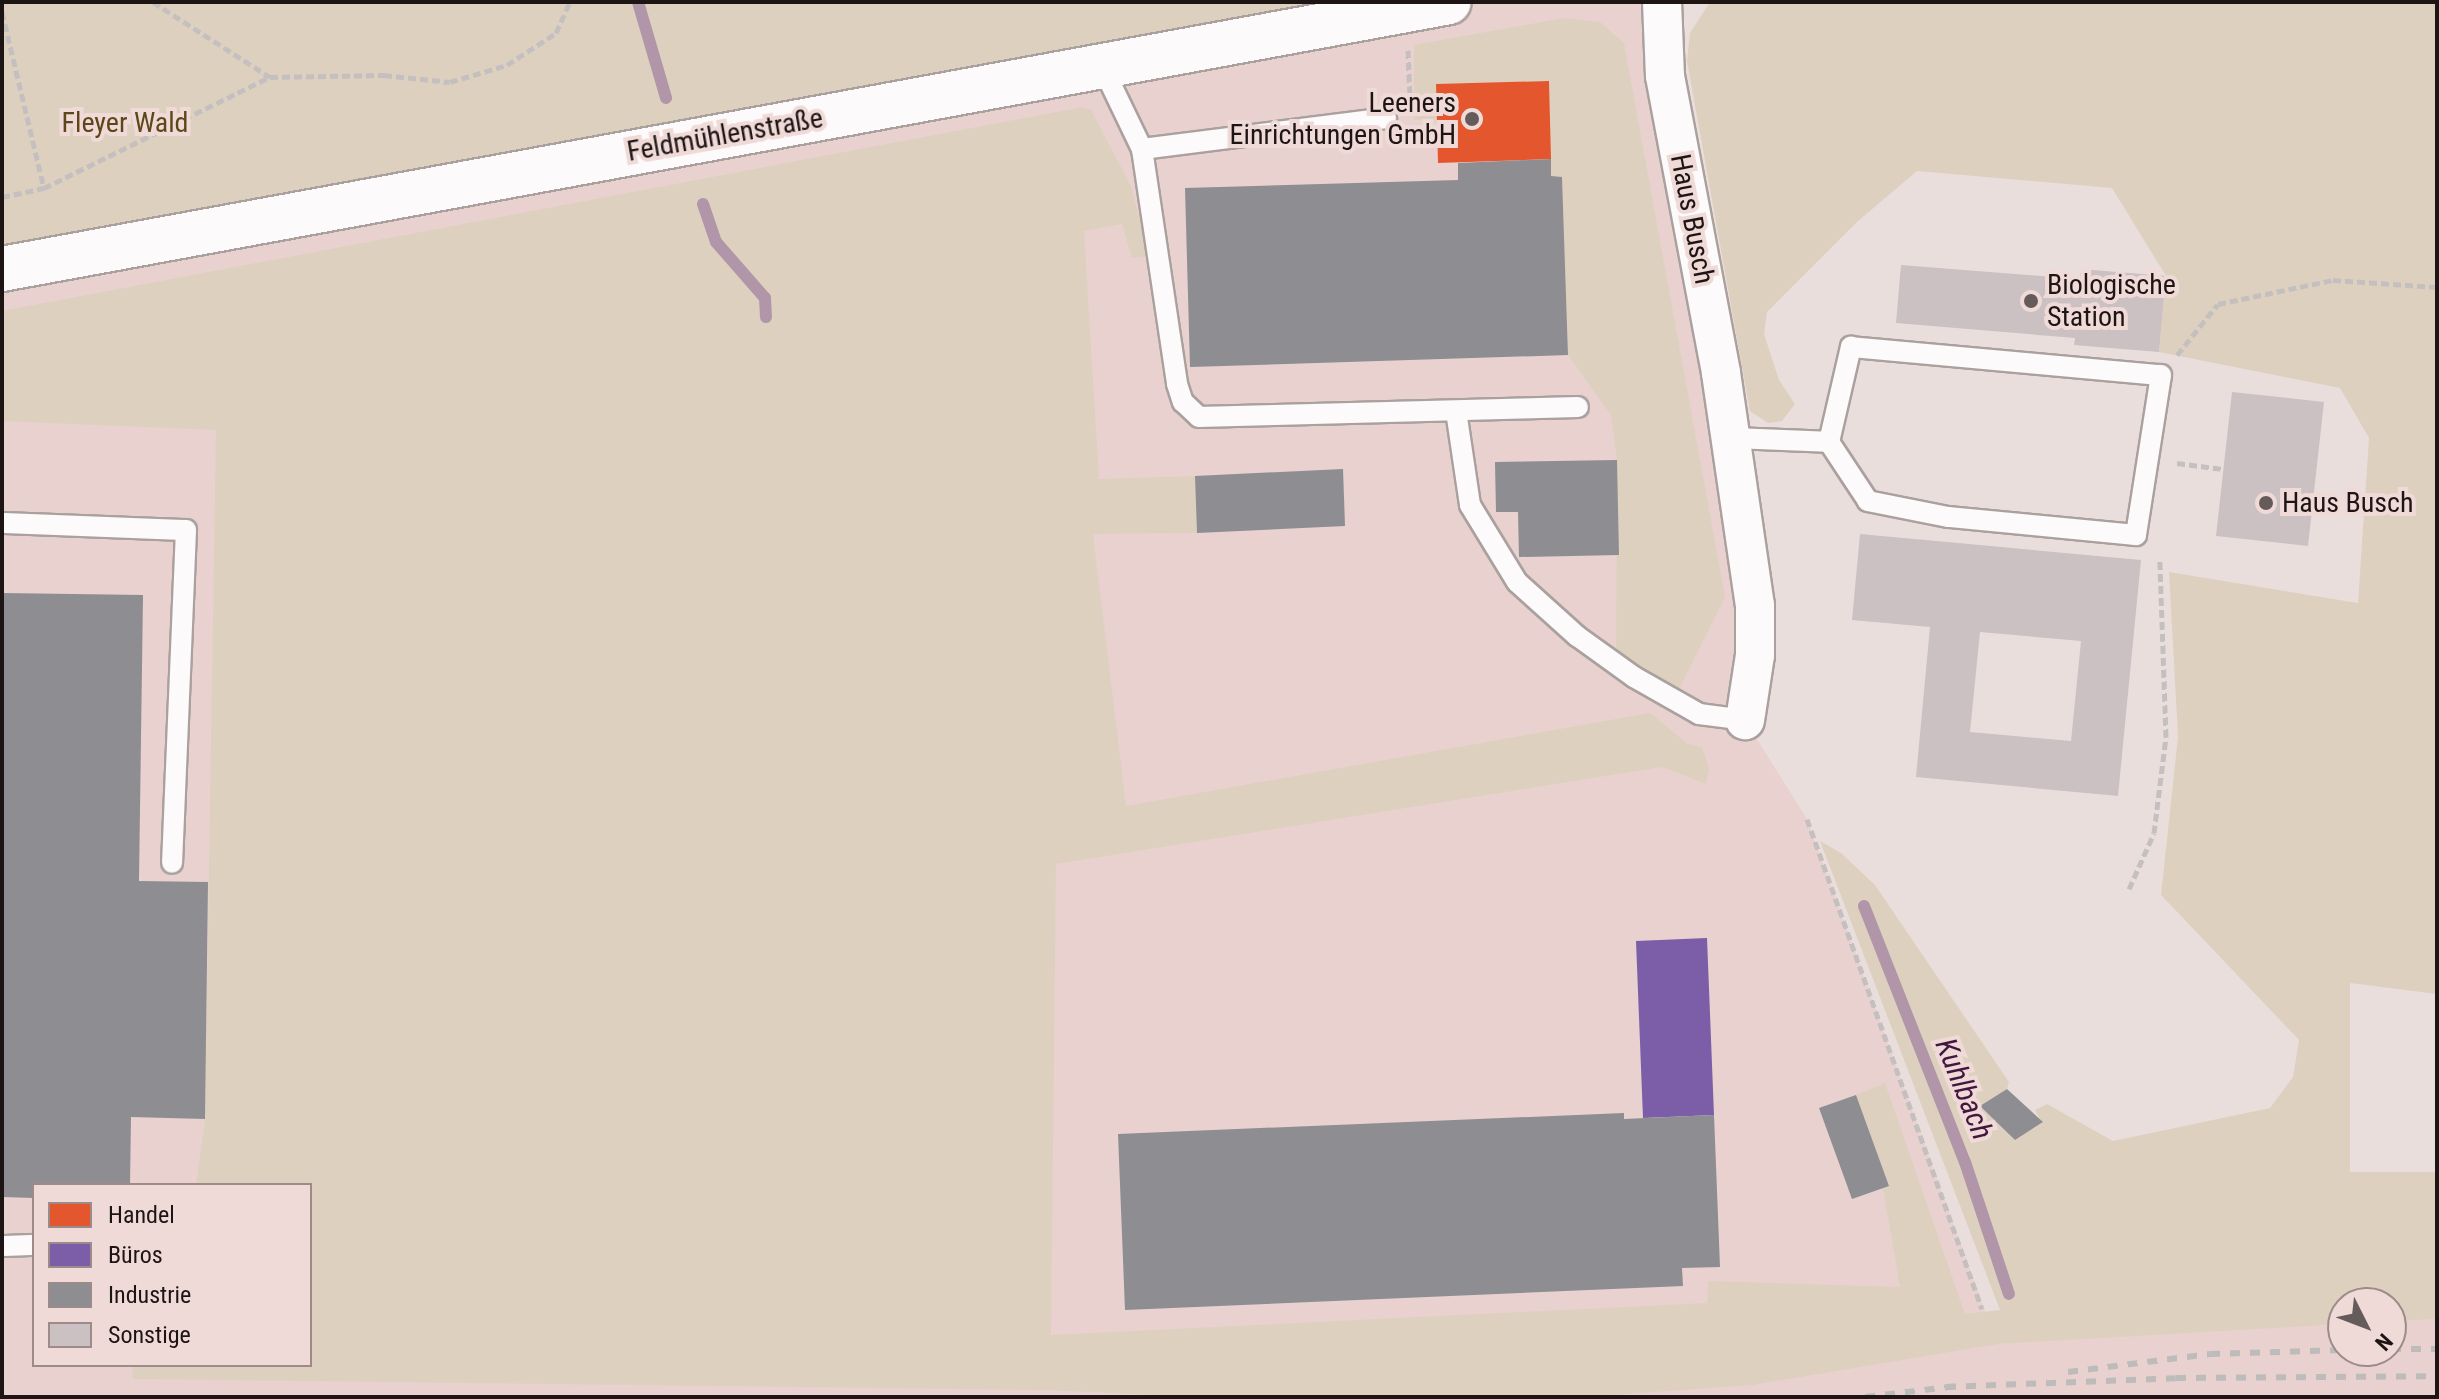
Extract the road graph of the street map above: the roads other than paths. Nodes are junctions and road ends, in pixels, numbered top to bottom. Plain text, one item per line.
1 (1449, 2) edge
2 (1662, 2) edge
3 (1102, 66) junction
4 (1386, 118) road end
5 (1142, 149) junction
6 (2, 269) edge
7 (1578, 407) dead end
8 (1456, 411) junction
9 (1731, 438) junction
10 (1829, 442) junction
11 (2, 523) edge
12 (1745, 720) joint
13 (172, 863) dead end
14 (32, 1245) edge
15 (2, 1246) edge

1 - 3 street, Feldmühlenstraße
2 - 9 street, Haus Busch
3 - 5 lane
3 - 6 street, Feldmühlenstraße
4 - 5 lane
5 - 8 lane
7 - 8 lane
8 - 12 lane
9 - 10 lane
9 - 12 street, Haus Busch
10 - 10 lane
11 - 13 lane
14 - 15 lane

